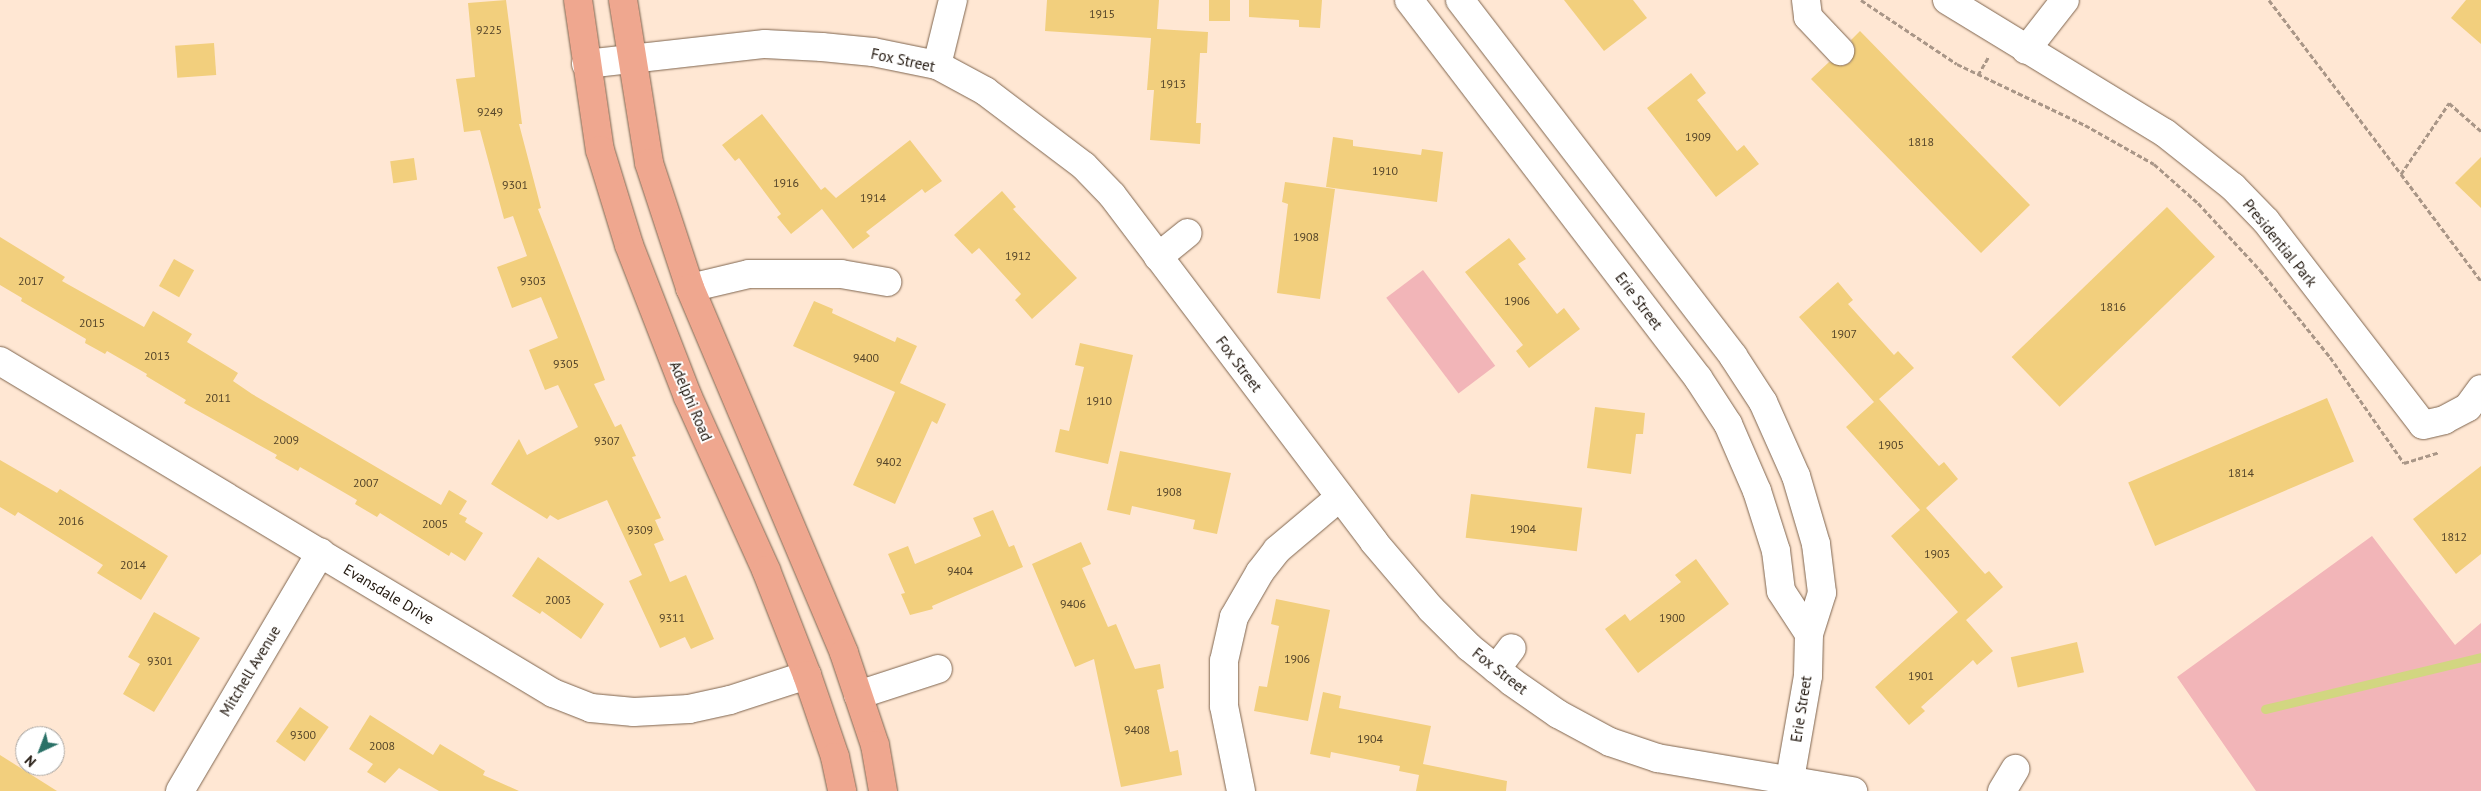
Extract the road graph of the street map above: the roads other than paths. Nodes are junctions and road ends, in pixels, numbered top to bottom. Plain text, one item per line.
1 (578, 0) edge
2 (623, 0) edge
3 (1410, 0) edge
4 (1460, 0) edge
5 (1806, 0) edge
6 (1947, 0) edge
7 (2065, 0) edge
8 (954, 3) edge
9 (2026, 50) junction
10 (1840, 51) dead end
11 (632, 58) junction
12 (586, 64) junction
13 (937, 65) junction
14 (1188, 233) dead end
15 (1158, 256) junction
16 (887, 282) dead end
17 (690, 288) junction
18 (0, 360) edge
19 (2481, 389) edge
20 (1340, 497) junction
21 (321, 552) junction
22 (1818, 560) junction
23 (1778, 568) junction
24 (1809, 634) junction
25 (938, 669) dead end
26 (807, 675) junction
27 (858, 695) junction
28 (1789, 787) edge
29 (180, 791) edge
30 (842, 791) edge
31 (883, 791) edge
32 (1242, 791) edge
33 (1854, 791) edge

1 - 12 main road, Adelphi Road
2 - 11 main road
3 - 23 street, Erie Street
4 - 22 street, Erie Street
5 - 10 street
6 - 9 street, Presidential Park
7 - 9 street
8 - 13 street
9 - 19 street, Presidential Park
11 - 12 street, Fox Street
11 - 13 street, Fox Street
11 - 17 main road
12 - 26 main road, Adelphi Road
13 - 15 street, Fox Street
14 - 15 street
15 - 20 street, Fox Street
16 - 17 street
17 - 27 main road
18 - 21 street, Evansdale Drive
20 - 28 street, Fox Street
20 - 32 street
21 - 26 street, Evansdale Drive
21 - 29 street, Mitchell Avenue
22 - 23 street
22 - 24 street, Erie Street
23 - 24 street, Erie Street
24 - 28 street, Erie Street
25 - 27 street
26 - 30 main road, Adelphi Road
27 - 31 main road
28 - 33 street, Fox Street

